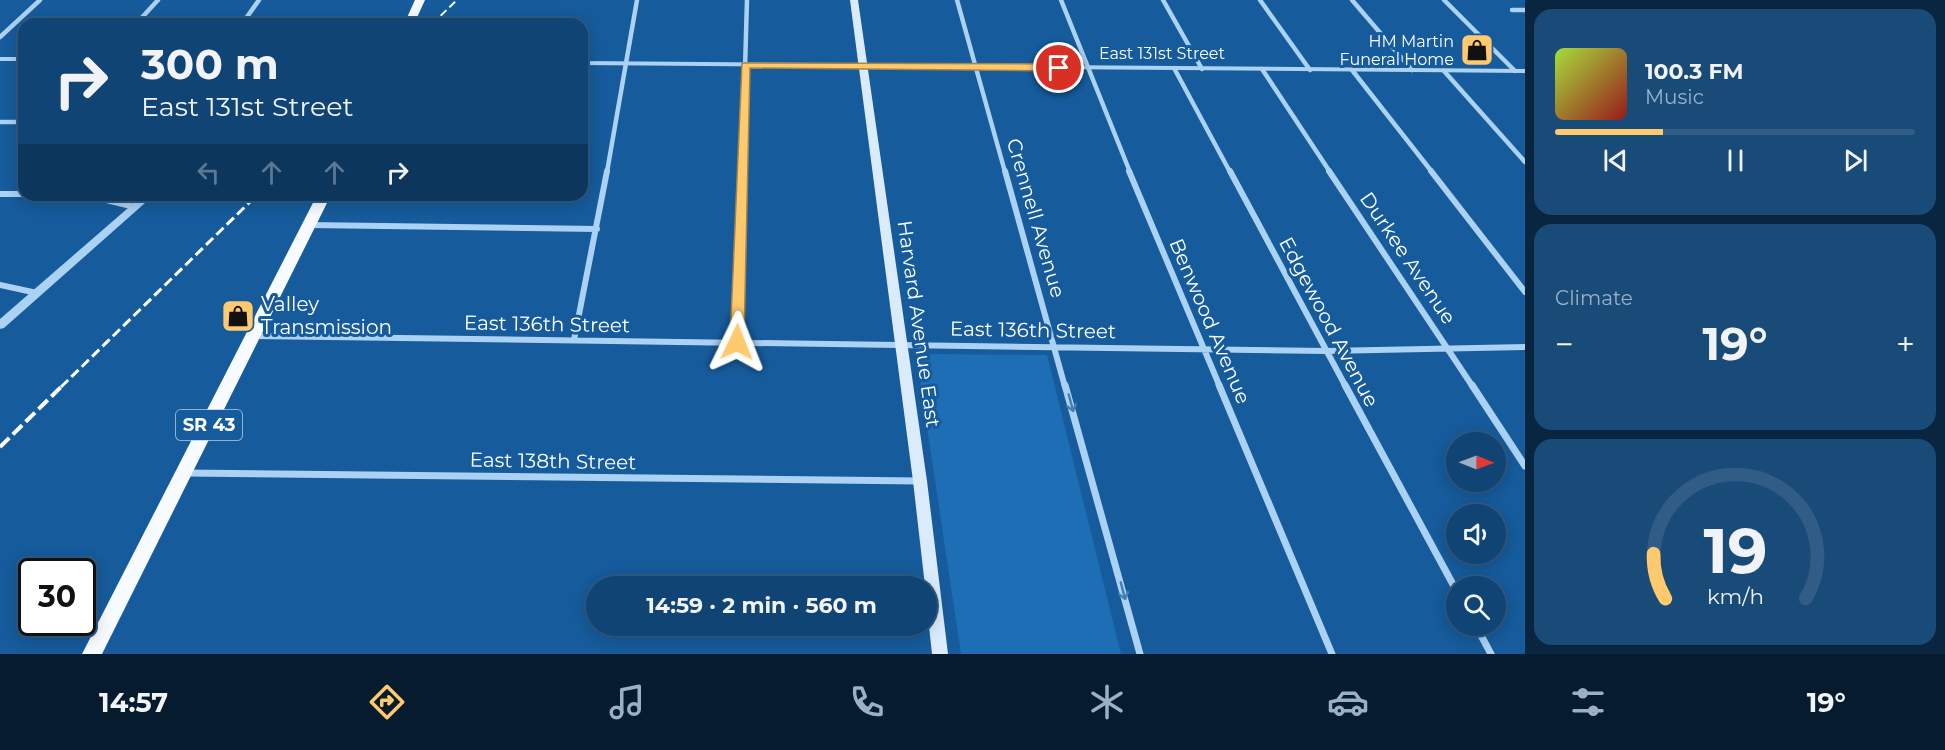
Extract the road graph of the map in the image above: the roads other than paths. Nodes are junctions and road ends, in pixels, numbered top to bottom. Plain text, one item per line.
1 (40, 0) edge
2 (158, 0) edge
3 (259, 0) edge
4 (420, 0) edge
5 (637, 0) edge
6 (747, 0) edge
7 (854, 0) edge
8 (957, 0) edge
9 (1061, 0) edge
10 (1162, 0) edge
11 (1260, 0) edge
12 (1352, 0) edge
13 (1444, 0) edge
14 (1512, 10) dead end
15 (1525, 10) edge
16 (21, 18) edge
17 (142, 18) edge
18 (246, 18) edge
19 (412, 18) edge
20 (18, 20) edge
21 (0, 37) edge
22 (0, 59) edge
23 (18, 59) edge
24 (588, 63) edge
25 (626, 64) junction
26 (745, 65) junction
27 (863, 66) junction
28 (976, 67) junction
29 (1088, 68) junction
30 (1174, 68) junction
31 (1202, 69) junction
32 (1262, 69) junction
33 (1311, 70) junction
34 (1352, 70) junction
35 (1412, 70) junction
36 (1444, 71) junction
37 (1515, 71) junction
38 (1525, 71) edge
39 (0, 122) edge
40 (18, 122) edge
41 (1525, 162) edge
42 (0, 194) edge
43 (18, 194) edge
44 (110, 201) edge
45 (142, 201) edge
46 (321, 201) edge
47 (135, 207) junction
48 (308, 225) junction
49 (597, 229) junction
50 (0, 285) edge
51 (1525, 291) edge
52 (37, 293) junction
53 (0, 325) edge
54 (253, 336) junction
55 (574, 340) junction
56 (737, 342) junction
57 (901, 345) junction
58 (1525, 346) edge
59 (1056, 347) junction
60 (1447, 347) junction
61 (1204, 349) junction
62 (1326, 351) junction
63 (1525, 466) edge
64 (185, 473) junction
65 (920, 482) junction
66 (1448, 576) edge
67 (1481, 636) edge
68 (92, 654) edge
69 (940, 654) edge
70 (1140, 654) edge
71 (1332, 654) edge
72 (1491, 654) edge

1 - 16 street
2 - 17 street
3 - 18 street
4 - 19 main road
5 - 25 street
6 - 26 street
7 - 27 main road, Harvard Avenue East
8 - 28 street, Crennell Avenue
9 - 29 street, Benwood Avenue
10 - 31 street
11 - 33 street
12 - 35 street
13 - 37 street
14 - 15 street
20 - 21 street
22 - 23 street
24 - 25 street, East 131st Street
25 - 26 street, East 131st Street
25 - 49 street
26 - 27 street, East 131st Street
26 - 56 street
27 - 28 street, East 131st Street
27 - 57 main road, Harvard Avenue East
28 - 29 street, East 131st Street
28 - 59 street, Crennell Avenue
29 - 30 street, East 131st Street
29 - 61 street, Benwood Avenue
30 - 31 street, East 131st Street
30 - 62 street, Edgewood Avenue
31 - 32 street, East 131st Street
32 - 33 street, East 131st Street
32 - 60 street, Durkee Avenue
33 - 34 street, East 131st Street
34 - 35 street, East 131st Street
34 - 51 street
35 - 36 street, East 131st Street
36 - 37 street, East 131st Street
36 - 41 street
37 - 38 street, East 131st Street
39 - 40 street
42 - 43 street
44 - 47 street
45 - 47 street
46 - 48 main road, SR 43
47 - 52 street
48 - 49 street
48 - 54 main road, SR 43
49 - 55 street
50 - 52 street
52 - 53 street
54 - 55 street, East 136th Street
54 - 64 main road, SR 43
55 - 56 street, East 136th Street
56 - 57 street, East 136th Street
57 - 59 street, East 136th Street
57 - 65 main road, Harvard Avenue East
58 - 60 street, East 136th Street
59 - 61 street, East 136th Street
59 -> 70 street, Crennell Avenue
60 - 62 street, East 136th Street
60 - 63 street, Durkee Avenue
61 - 62 street, East 136th Street
61 - 71 street, Benwood Avenue
62 - 66 street, Edgewood Avenue
64 - 65 street, East 138th Street
64 - 68 main road, SR 43
65 - 69 main road, Harvard Avenue East
67 - 72 street

